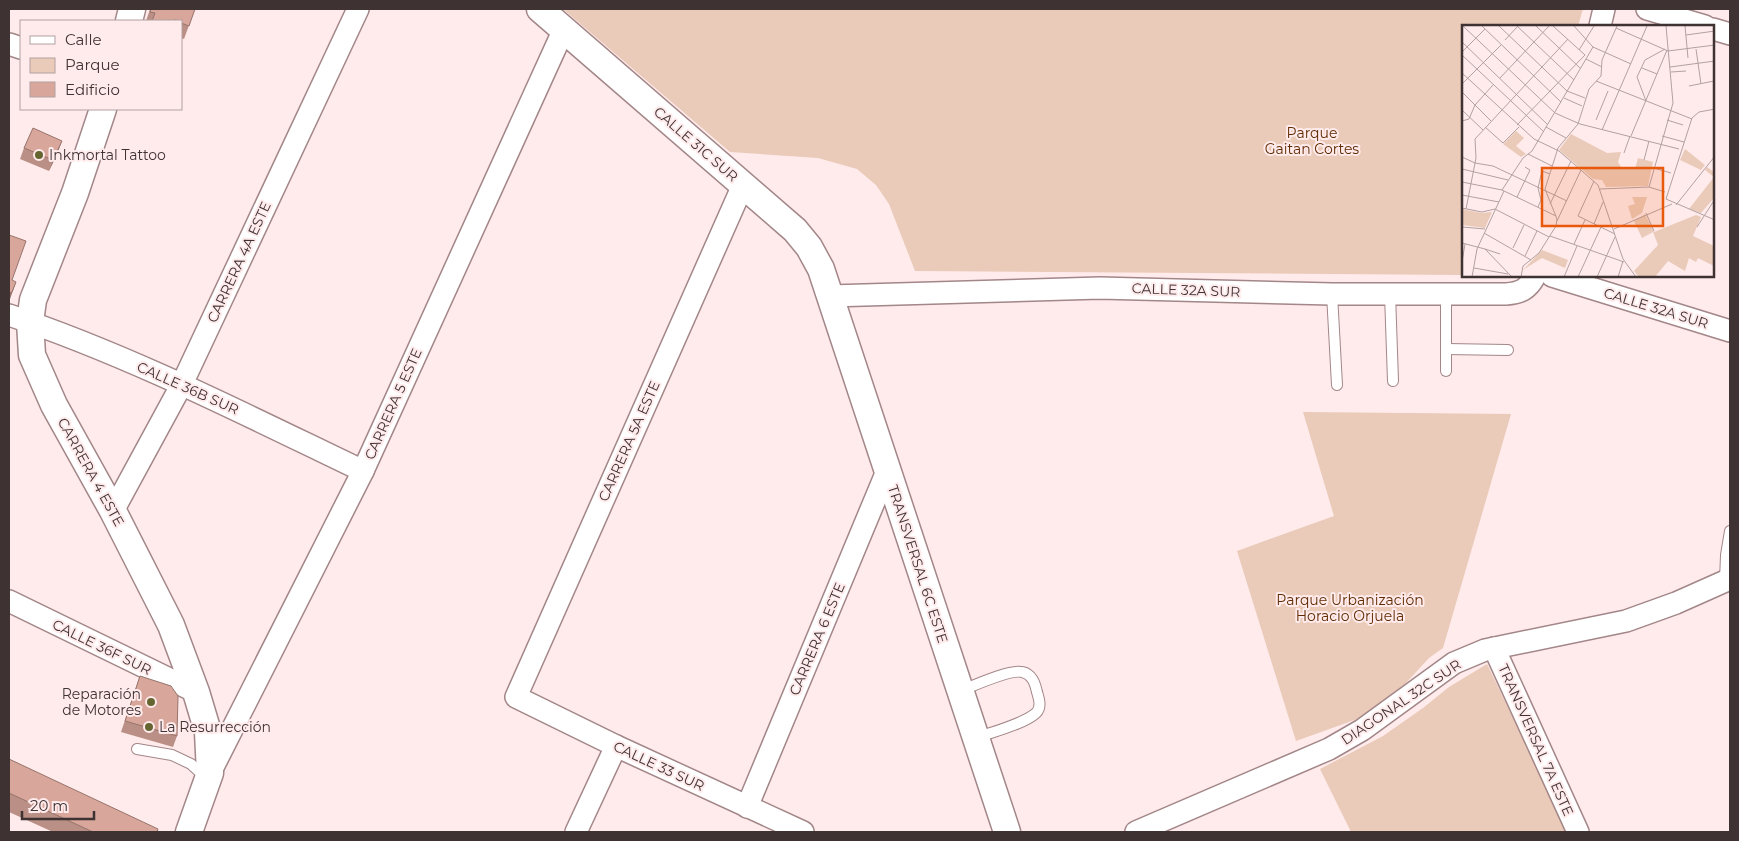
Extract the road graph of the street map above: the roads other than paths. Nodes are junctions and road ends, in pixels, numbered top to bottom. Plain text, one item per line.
1 (358, 9) edge
2 (540, 9) edge
3 (1604, 9) edge
4 (1647, 9) edge
5 (1600, 25) edge
6 (1702, 25) edge
7 (564, 29) junction
8 (1714, 29) edge
9 (1730, 34) edge
10 (103, 110) edge
11 (743, 185) junction
12 (1534, 278) edge
13 (1558, 278) edge
14 (1332, 294) junction
15 (1390, 294) junction
16 (1446, 294) junction
17 (830, 296) junction
18 (19, 318) edge
19 (1730, 331) edge
20 (1446, 349) junction
21 (1508, 350) dead end
22 (1446, 371) dead end
23 (1393, 381) dead end
24 (182, 384) junction
25 (1337, 385) dead end
26 (362, 471) junction
27 (887, 471) junction
28 (113, 511) junction
29 (1730, 531) edge
30 (1728, 580) edge
31 (9, 601) edge
32 (1494, 648) junction
33 (959, 691) junction
34 (196, 692) junction
35 (516, 696) joint
36 (976, 739) junction
37 (616, 746) junction
38 (137, 749) dead end
39 (209, 776) junction
40 (747, 807) junction
41 (189, 832) edge
42 (576, 832) edge
43 (803, 832) edge
44 (1007, 832) edge
45 (1136, 832) edge
46 (1578, 832) edge

1 - 24 street, CARRERA 4A ESTE
2 - 7 street, CALLE 31C SUR
3 - 5 street
4 - 6 street
7 - 11 street, CALLE 31C SUR
7 - 26 street, CARRERA 5 ESTE
8 - 9 street
10 - 18 street, CARRERA 4 ESTE
11 - 17 street, CALLE 31C SUR
11 - 35 street, CARRERA 5A ESTE
12 - 16 street, CALLE 32A SUR
13 - 19 street, CALLE 32A SUR
14 - 15 street, CALLE 32A SUR
14 - 17 street, CALLE 32A SUR
14 - 25 lane
15 - 16 street, CALLE 32A SUR
15 - 23 lane
16 - 20 lane
17 - 27 street, TRANSVERSAL 6C ESTE
18 - 24 street, CALLE 36B SUR
18 - 28 street, CARRERA 4 ESTE
20 - 21 lane
20 - 22 lane
24 - 26 street, CALLE 36B SUR
24 - 28 street, CARRERA 4A ESTE
26 - 39 street, CARRERA 5 ESTE
27 - 33 street, TRANSVERSAL 6C ESTE
27 - 40 street, CARRERA 6 ESTE
28 - 34 street, CARRERA 4 ESTE
29 - 30 lane
30 - 32 street, DIAGONAL 32C SUR
31 - 34 street, CALLE 36F SUR
32 - 45 street, DIAGONAL 32C SUR
32 - 46 street, TRANSVERSAL 7A ESTE
33 - 36 street, TRANSVERSAL 6C ESTE
33 - 36 lane
34 - 39 street, CARRERA 4 ESTE
35 - 37 street, CALLE 33 SUR
36 - 44 street, TRANSVERSAL 6C ESTE
37 - 40 street, CALLE 33 SUR
37 - 42 street
38 - 39 lane
39 - 41 street, CARRERA 4 ESTE
40 - 43 street, CALLE 33 SUR

